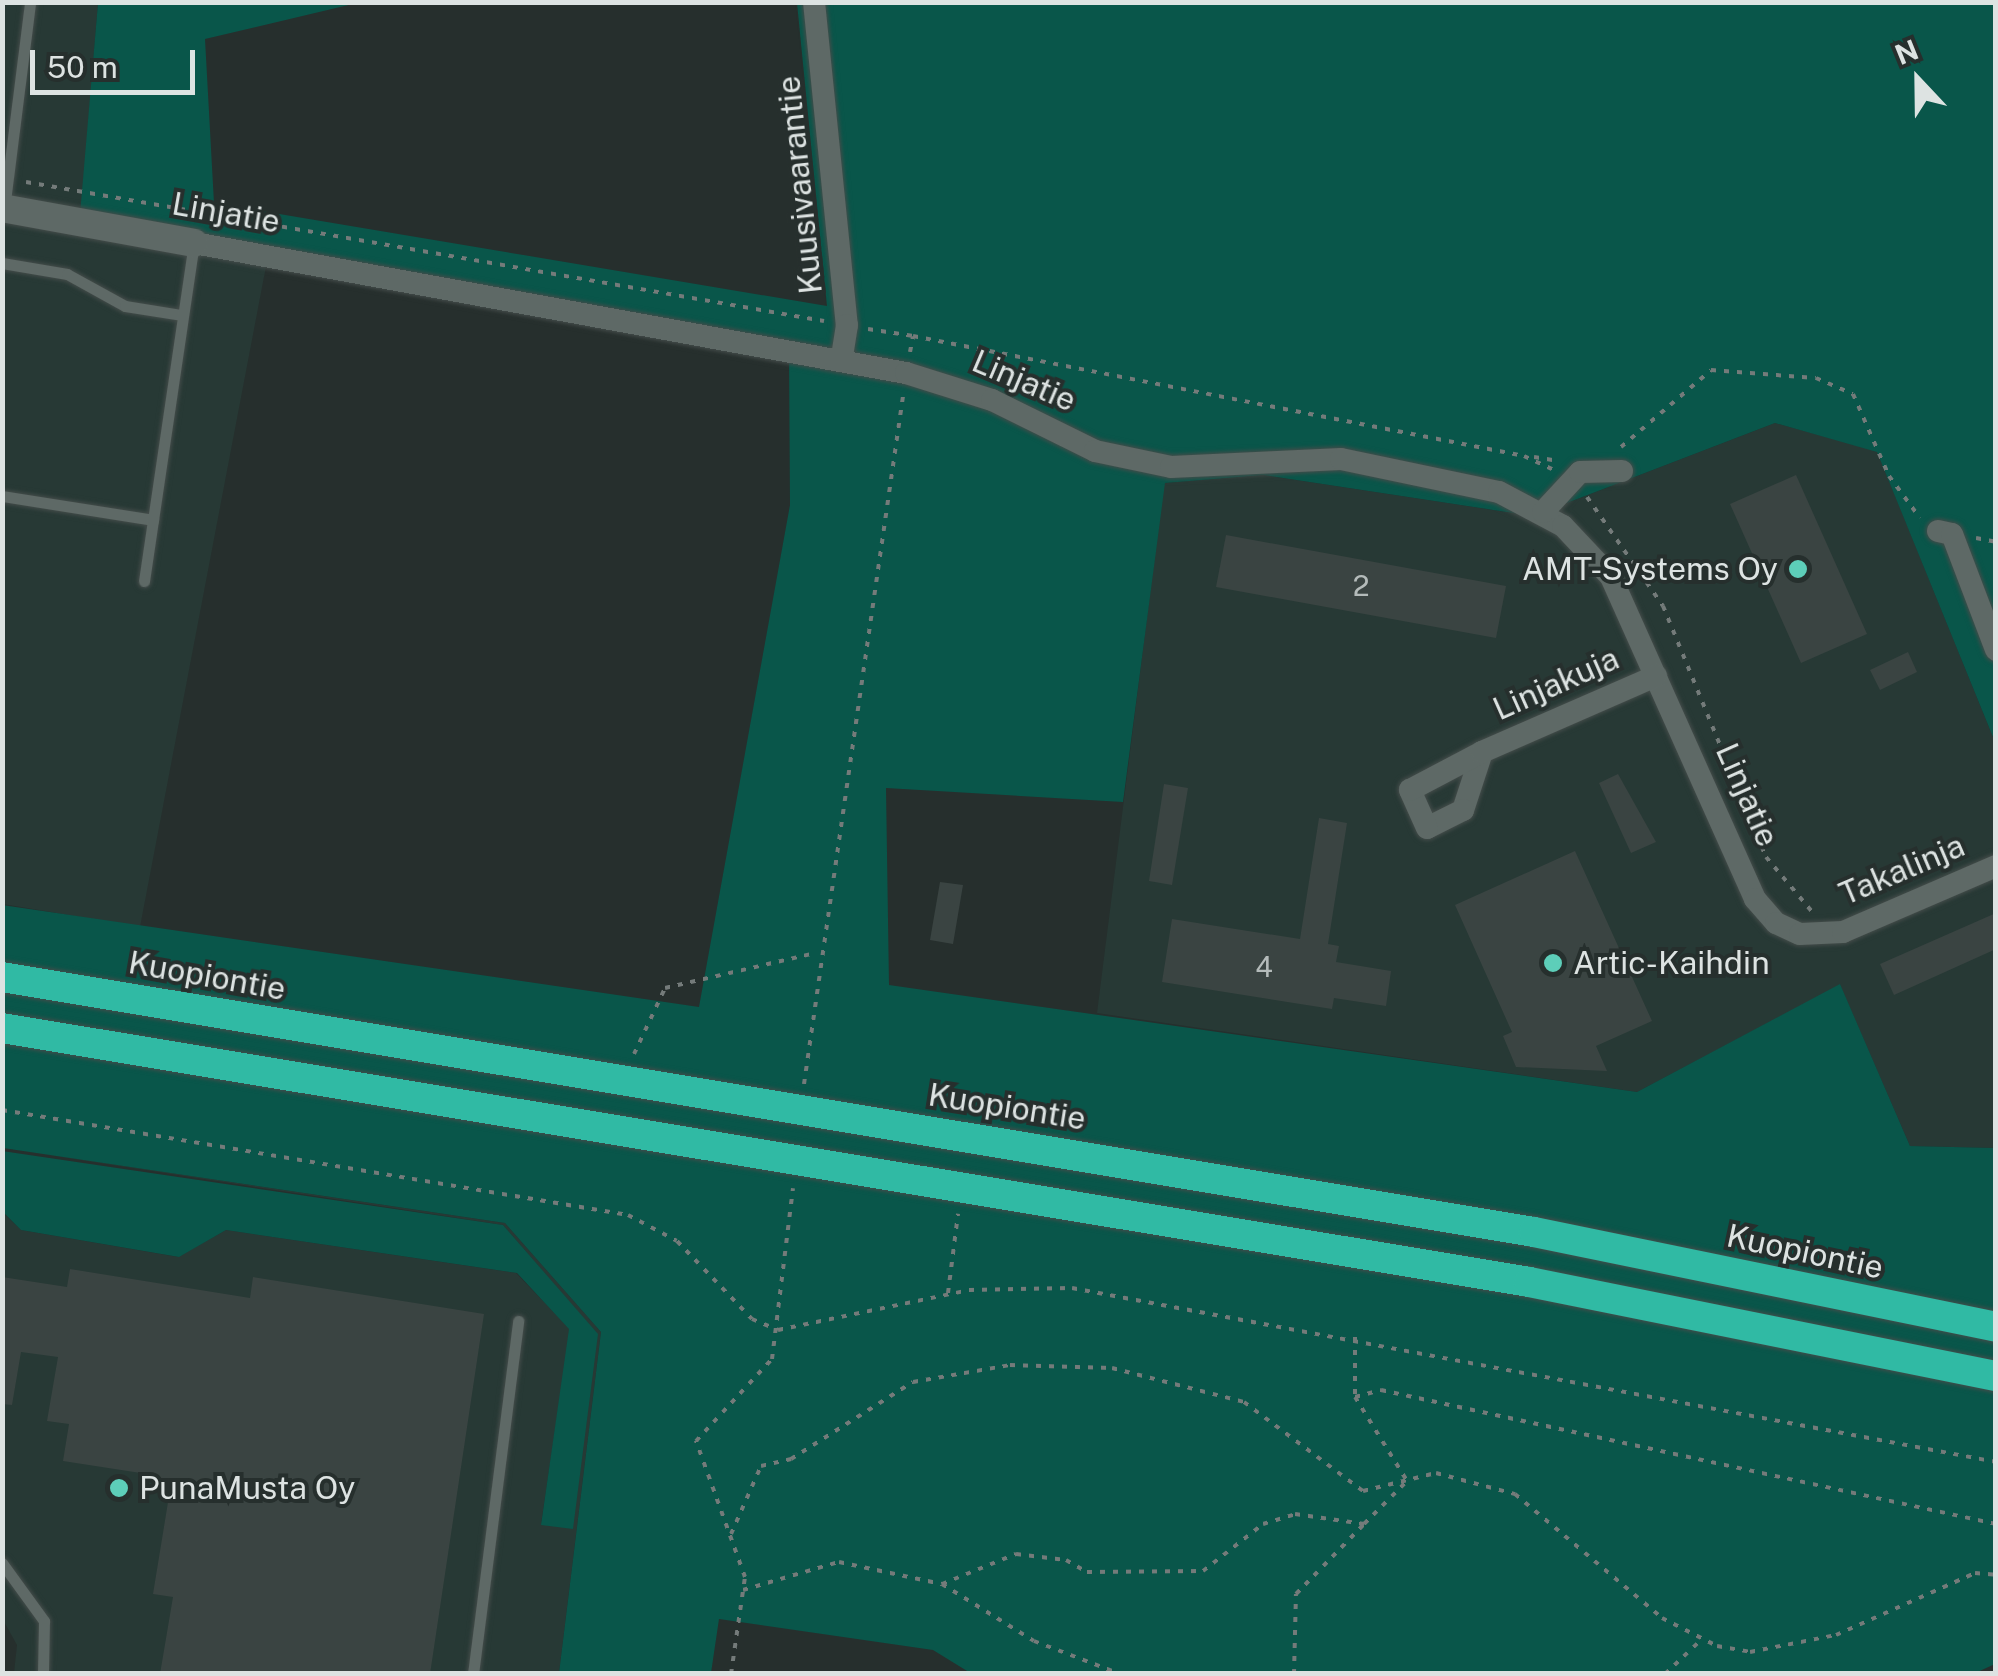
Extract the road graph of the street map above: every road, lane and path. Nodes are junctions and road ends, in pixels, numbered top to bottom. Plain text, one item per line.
1 (30, 2) edge
2 (814, 2) edge
3 (8, 179) junction
4 (3, 209) edge
5 (194, 243) junction
6 (2, 264) edge
7 (182, 316) junction
8 (847, 325) junction
9 (913, 336) junction
10 (841, 361) junction
11 (906, 373) junction
12 (1594, 467) junction
13 (1622, 471) dead end
14 (1569, 480) junction
15 (2, 496) edge
16 (1543, 512) junction
17 (153, 520) junction
18 (1938, 531) joint
19 (144, 581) dead end
20 (1996, 650) edge
21 (1656, 676) junction
22 (1482, 752) dead end
23 (1996, 866) edge
24 (1776, 923) joint
25 (1816, 933) junction
26 (816, 953) junction
27 (2, 976) edge
28 (2, 1028) edge
29 (634, 1056) dead end
30 (804, 1084) dead end
31 (2, 1110) edge
32 (794, 1185) dead end
33 (958, 1214) dead end
34 (948, 1293) junction
35 (518, 1321) dead end
36 (1996, 1327) edge
37 (778, 1330) junction
38 (1355, 1336) junction
39 (1996, 1376) edge
40 (1355, 1396) junction
41 (1996, 1462) edge
42 (1407, 1481) junction
43 (1364, 1524) junction
44 (1996, 1524) edge
45 (731, 1534) junction
46 (2, 1562) edge
47 (1996, 1575) edge
48 (942, 1584) junction
49 (743, 1590) junction
50 (1701, 1640) junction
51 (1298, 1673) edge
52 (43, 1674) edge
53 (474, 1674) edge
54 (732, 1674) edge
55 (1120, 1674) edge
56 (1664, 1674) edge

1 - 3 lane
2 - 8 street, Kuusivaarantie
3 - 4 lane
3 - 8 path
4 - 5 street, Linjatie
5 - 7 lane
5 - 10 street, Linjatie
6 - 7 lane
7 - 17 lane
8 - 9 path
8 - 10 street, Kuusivaarantie
9 - 11 path
9 - 14 path
10 - 11 street, Linjatie
11 - 16 street, Linjatie
11 - 26 path
12 - 13 street
12 - 14 street
12 - 18 path
14 - 16 street
14 - 25 path
15 - 17 lane
16 - 21 street, Linjatie
17 - 19 lane
18 - 20 street
21 - 22 street, Linjakuja
21 - 24 street, Linjatie
23 - 25 street, Takalinja
24 - 25 street, Takalinja
26 - 29 path
26 - 30 path
27 - 36 highway, Kuopiontie
28 - 39 highway
31 - 37 path
32 - 37 path
33 - 34 path
34 - 37 path
34 - 38 path
35 - 53 lane
37 - 45 path
38 - 40 path
38 - 41 path
40 - 42 path
40 - 44 path
42 - 43 path
42 - 45 path
42 - 50 path
43 - 48 path
43 - 51 path
45 - 49 path
46 - 52 lane
47 - 50 path
48 - 49 path
48 - 55 path
49 - 54 path
50 - 56 path

